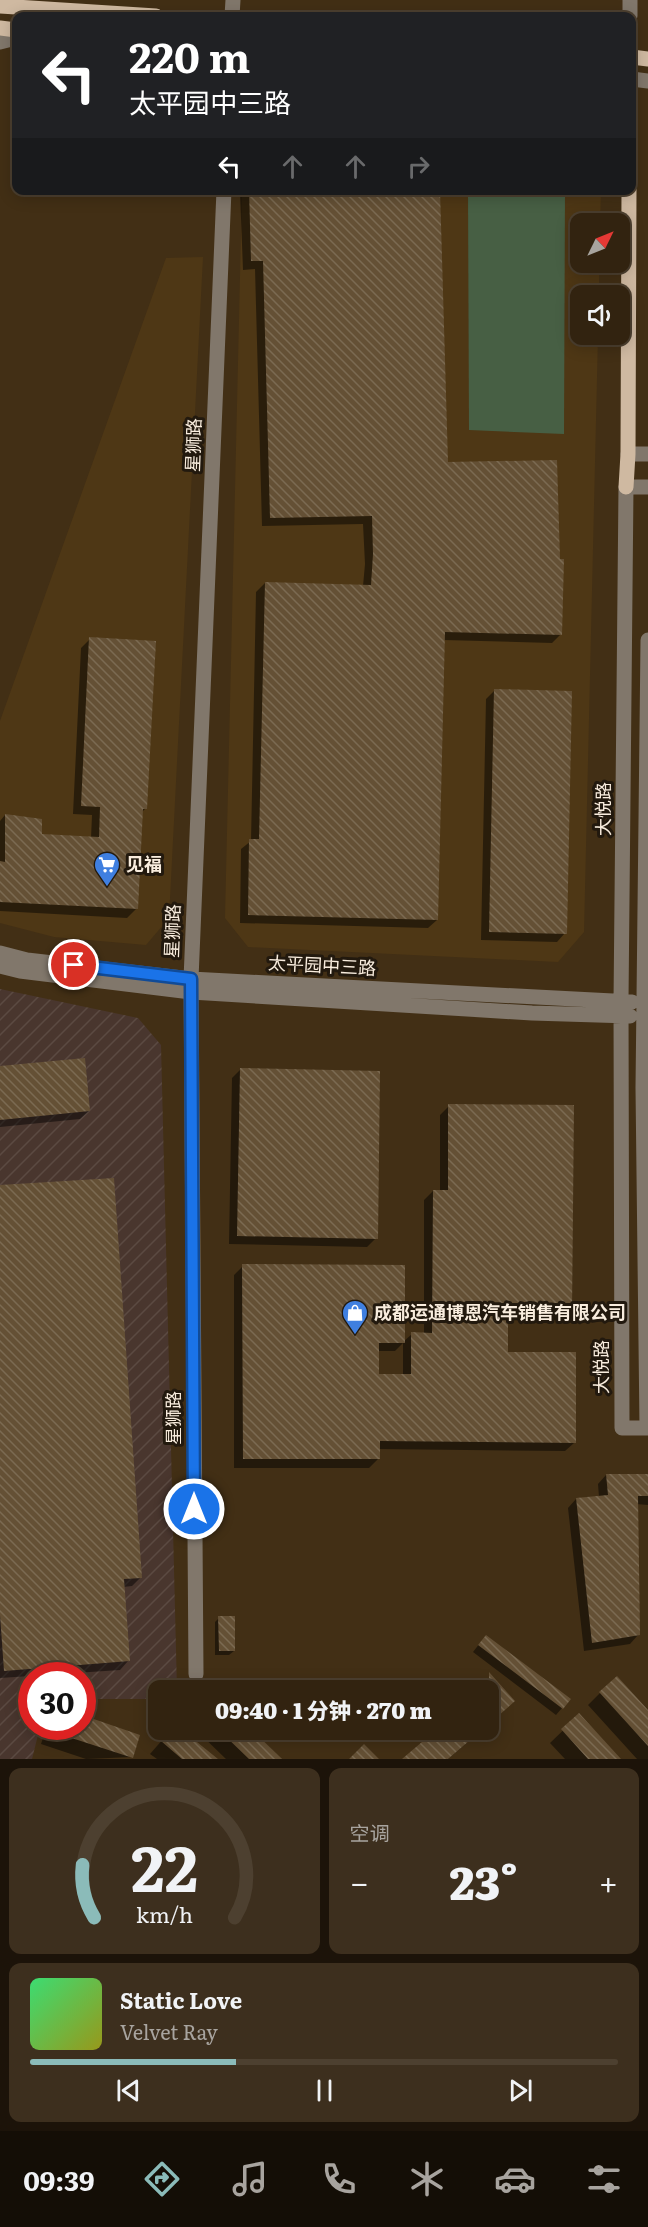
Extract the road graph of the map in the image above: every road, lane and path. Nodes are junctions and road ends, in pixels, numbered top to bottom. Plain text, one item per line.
1 (12, 0) edge
2 (0, 6) edge
3 (46, 9) junction
4 (93, 12) edge
5 (224, 195) edge
6 (629, 195) edge
7 (628, 454) junction
8 (648, 454) edge
9 (626, 487) junction
10 (648, 487) edge
11 (648, 640) edge
12 (647, 859) edge
13 (0, 953) edge
14 (0, 966) edge
15 (191, 985) junction
16 (621, 1009) junction
17 (644, 1009) junction
18 (645, 1066) edge
19 (648, 1428) edge
20 (196, 1674) dead end

1 - 3 street
2 - 3 main road
3 - 4 main road
5 - 15 street, 星狮路
6 - 7 main road, 大悦路
7 - 8 street
7 - 9 main road, 大悦路
9 - 10 street
9 - 16 street, 大悦路
11 - 12 street
12 - 17 street
13 - 15 street, 太平园中三路
14 - 15 street, 太平园中三路
15 - 16 street, 太平园中三路
15 - 20 street, 星狮路
16 - 17 street, 太平园中三路
16 - 19 street, 大悦路
17 - 18 street
18 - 19 street

